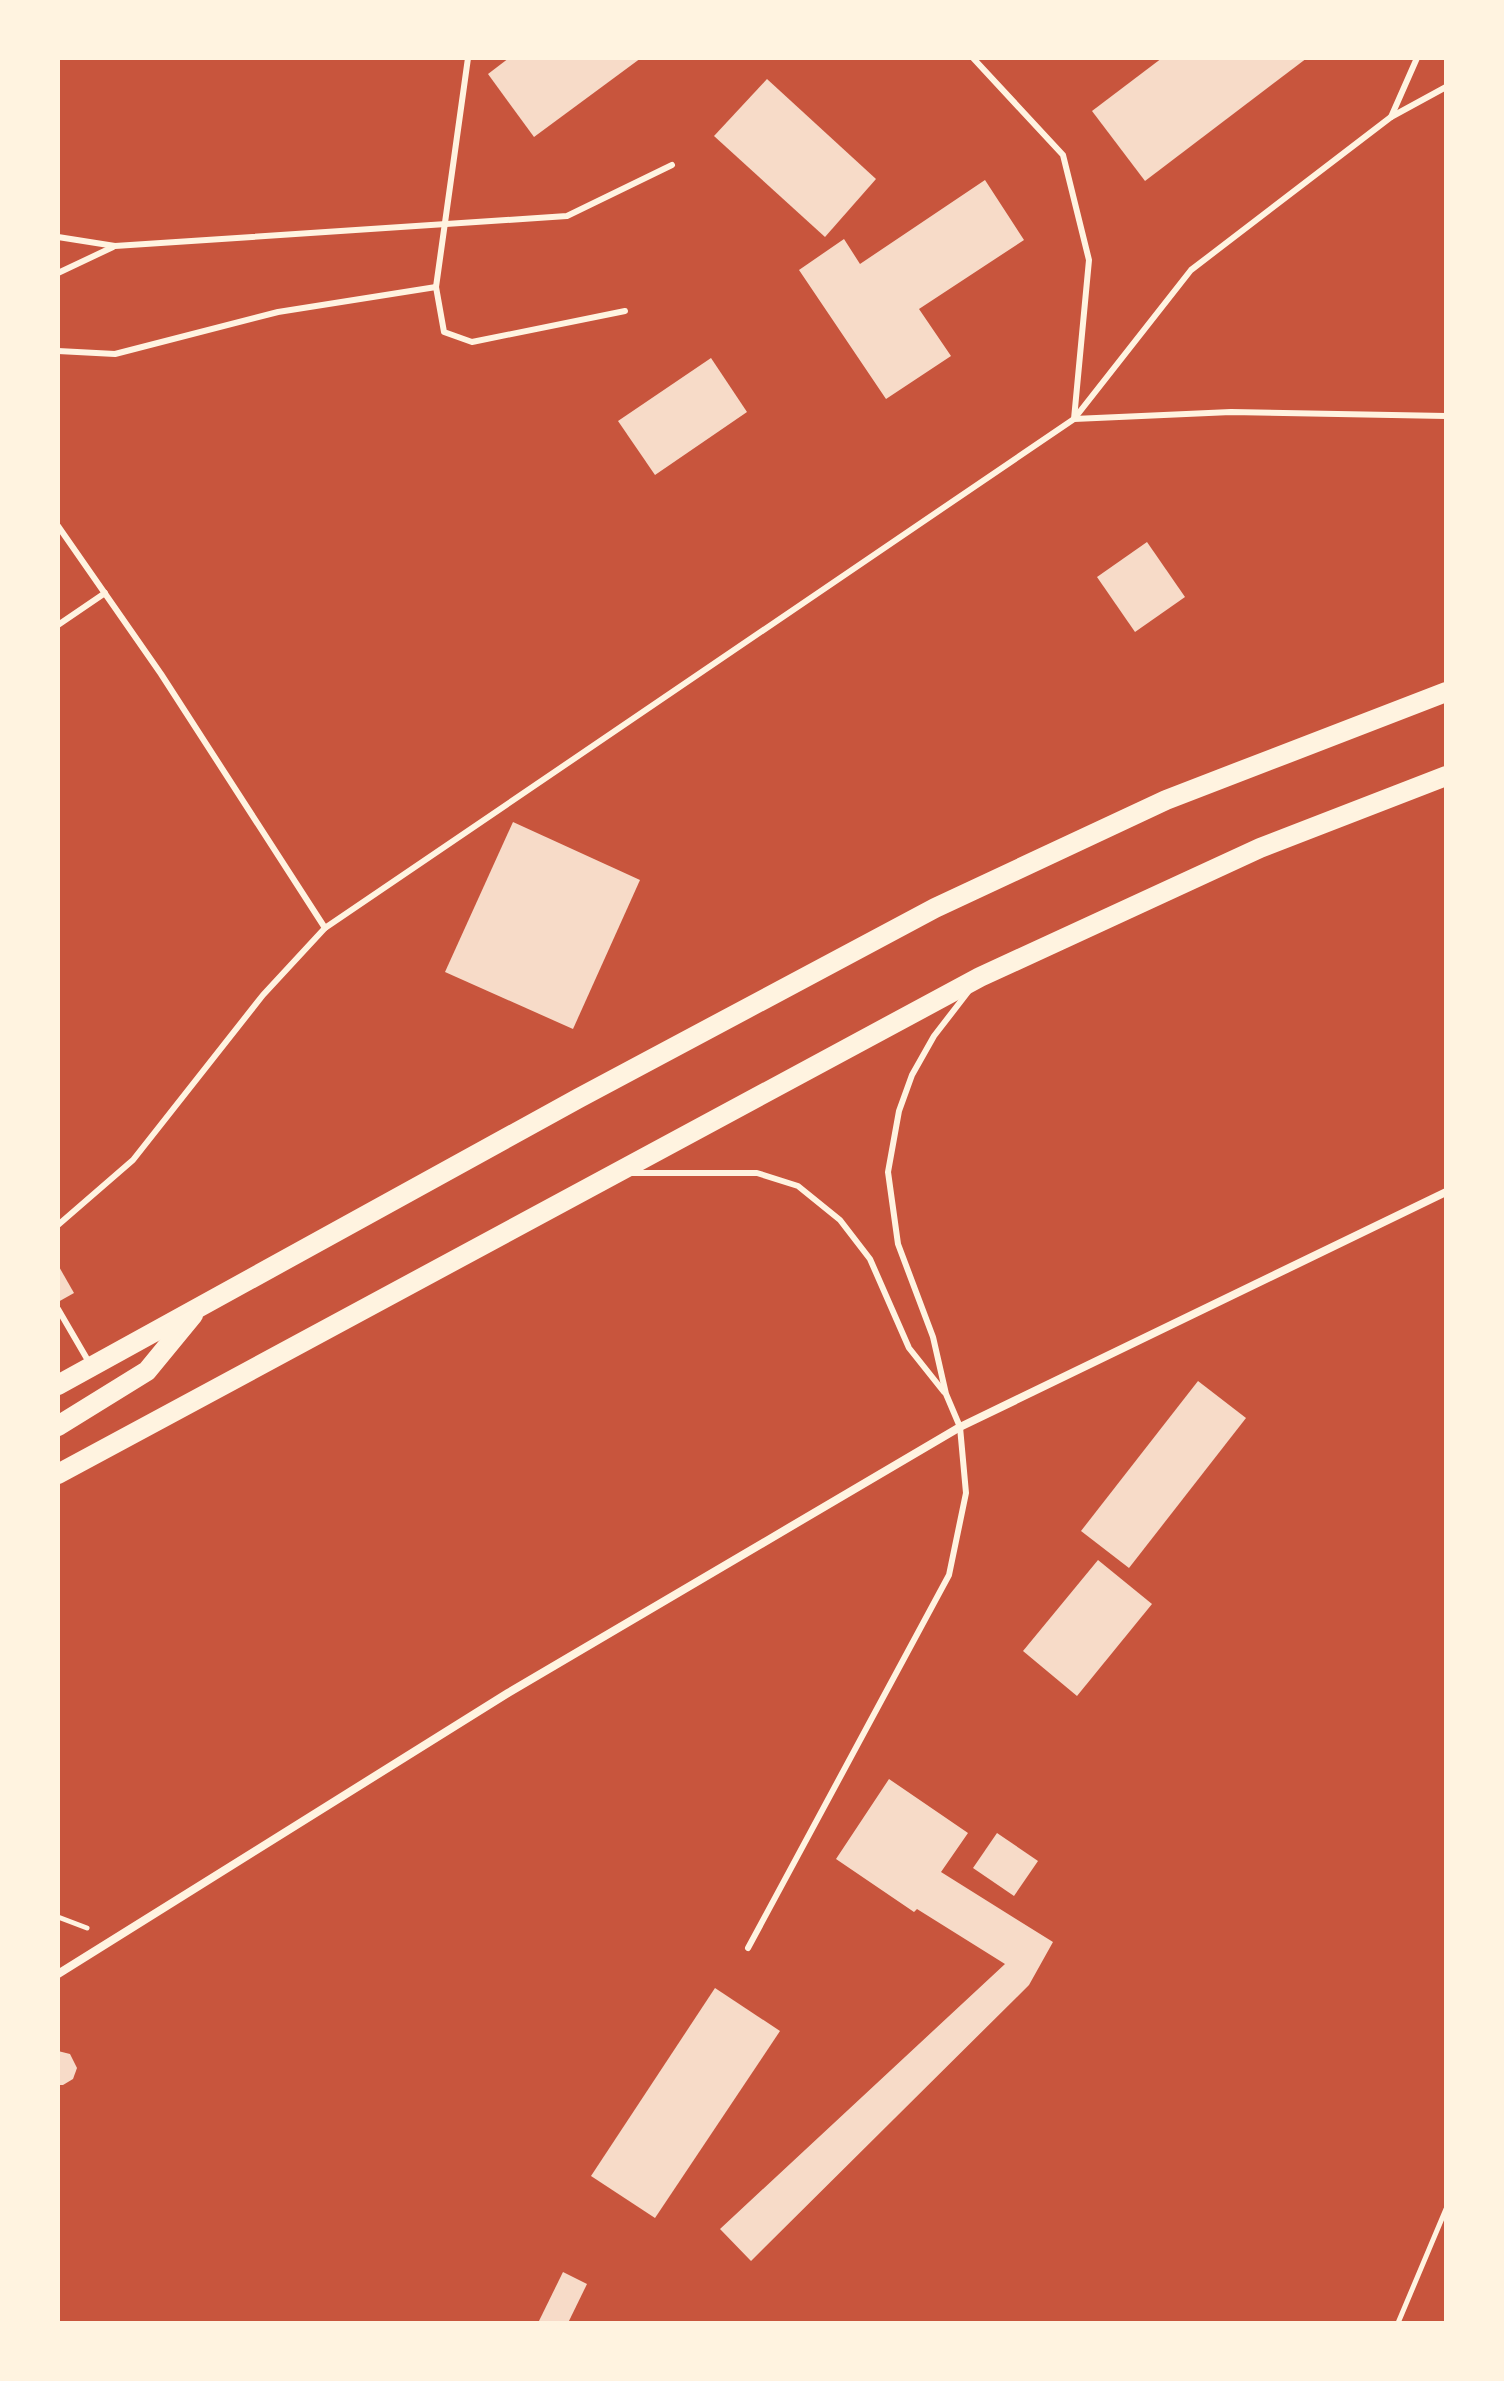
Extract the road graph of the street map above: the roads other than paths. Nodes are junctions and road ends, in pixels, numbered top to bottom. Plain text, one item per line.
1 (468, 58) edge
2 (973, 58) edge
3 (1417, 58) edge
4 (1446, 87) edge
5 (1391, 117) junction
6 (672, 165) dead end
7 (446, 225) junction
8 (58, 237) edge
9 (115, 246) junction
10 (58, 273) edge
11 (436, 287) junction
12 (625, 311) dead end
13 (58, 351) edge
14 (1446, 416) edge
15 (1074, 419) junction
16 (58, 526) edge
17 (105, 593) junction
18 (58, 625) edge
19 (1446, 692) edge
20 (1446, 776) edge
21 (325, 928) junction
22 (980, 977) junction
23 (616, 1172) junction
24 (1446, 1192) edge
25 (58, 1225) edge
26 (198, 1308) junction
27 (58, 1309) edge
28 (92, 1367) junction
29 (58, 1385) edge
30 (946, 1394) junction
31 (58, 1426) edge
32 (960, 1427) junction
33 (58, 1474) edge
34 (748, 1948) dead end
35 (58, 1974) edge

1 - 7 lane
2 - 15 lane
3 - 5 lane
4 - 5 lane
5 - 15 lane
6 - 7 lane
7 - 9 lane
7 - 11 lane
8 - 9 lane
9 - 10 lane
11 - 12 lane
11 - 13 lane
14 - 15 lane
15 - 21 lane
16 - 17 lane
17 - 18 lane
17 - 21 lane
19 - 26 main road
20 - 22 main road
21 - 25 lane
22 - 23 main road
22 - 30 lane
23 - 30 lane
23 - 33 main road
24 - 32 street
26 - 28 main road
26 - 31 main road
27 - 28 lane
28 - 29 main road
30 - 32 lane
32 - 34 lane
32 - 35 street

